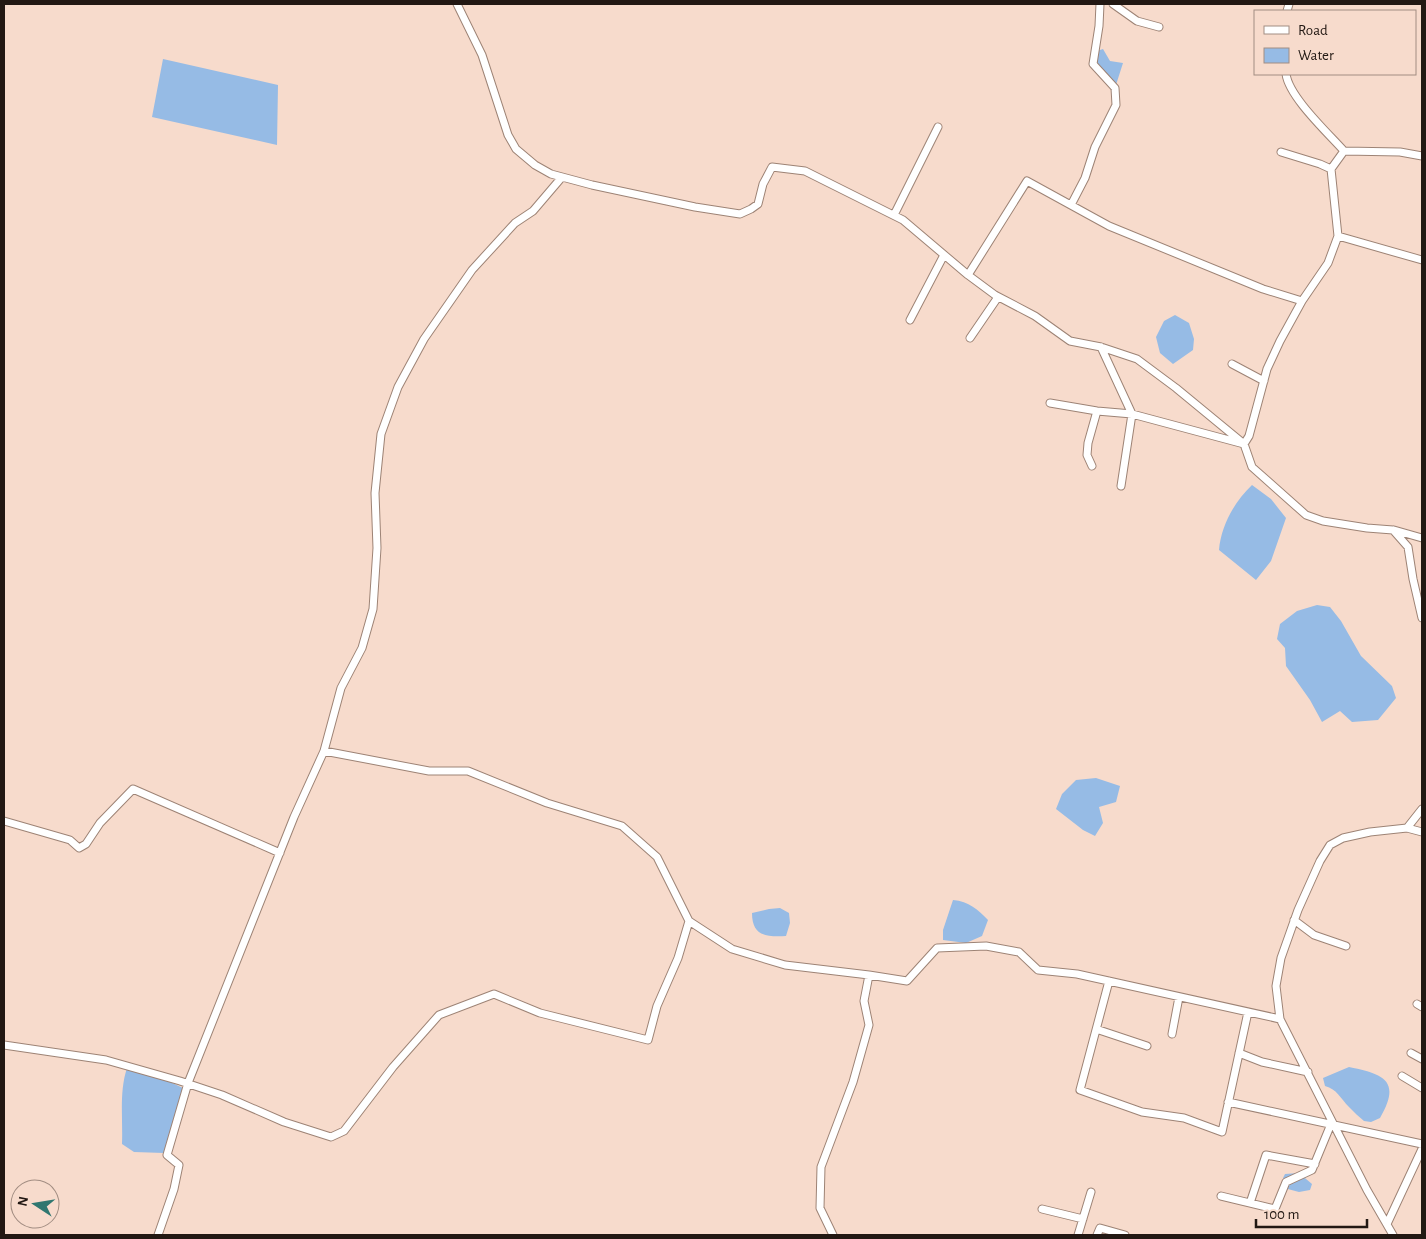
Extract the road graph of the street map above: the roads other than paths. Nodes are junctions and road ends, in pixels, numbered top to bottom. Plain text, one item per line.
1 (457, 4) edge
2 (1100, 4) edge
3 (1113, 4) edge
4 (1159, 27) dead end
5 (1286, 75) edge
6 (938, 127) dead end
7 (1344, 151) junction
8 (1281, 152) dead end
9 (1422, 156) edge
10 (1331, 169) junction
11 (562, 177) junction
12 (1071, 205) junction
13 (894, 215) junction
14 (1338, 236) junction
15 (944, 255) junction
16 (1422, 260) edge
17 (968, 275) junction
18 (998, 297) junction
19 (1302, 301) junction
20 (910, 320) dead end
21 (970, 338) dead end
22 (1101, 347) junction
23 (1232, 364) dead end
24 (1264, 381) junction
25 (1050, 403) dead end
26 (1097, 411) junction
27 (1132, 414) junction
28 (1244, 444) junction
29 (1092, 466) dead end
30 (1121, 486) dead end
31 (1394, 530) junction
32 (1422, 538) edge
33 (1422, 618) edge
34 (324, 751) junction
35 (1422, 809) edge
36 (4, 821) edge
37 (1407, 828) junction
38 (1422, 832) edge
39 (280, 853) junction
40 (1294, 920) junction
41 (689, 921) junction
42 (1346, 946) dead end
43 (869, 975) junction
44 (1108, 981) junction
45 (1179, 997) junction
46 (1248, 1012) junction
47 (1280, 1019) junction
48 (1099, 1030) dead end
49 (1172, 1034) dead end
50 (4, 1045) edge
51 (1147, 1046) dead end
52 (1239, 1052) junction
53 (1411, 1052) dead end
54 (1422, 1059) edge
55 (1308, 1072) junction
56 (1402, 1076) dead end
57 (188, 1083) junction
58 (1422, 1088) edge
59 (1228, 1102) junction
60 (1333, 1125) junction
61 (1422, 1144) edge
62 (1422, 1149) edge
63 (1315, 1164) junction
64 (1091, 1192) dead end
65 (1222, 1196) dead end
66 (1250, 1203) junction
67 (1042, 1209) dead end
68 (1083, 1219) junction
69 (1387, 1224) junction
70 (158, 1235) edge
71 (833, 1235) edge
72 (1078, 1235) edge
73 (1097, 1235) edge
74 (1125, 1235) edge
75 (1393, 1235) edge

1 - 11 street
2 - 12 street
3 - 4 street
5 - 7 street
6 - 13 street
7 - 9 street
7 - 10 street
8 - 10 street
10 - 14 street
11 - 13 street
11 - 34 street
12 - 17 street
12 - 19 street
13 - 15 street
14 - 16 street
14 - 19 street
15 - 17 street
15 - 20 street
17 - 18 street
18 - 21 street
18 - 22 street
19 - 24 street
22 - 27 street
22 - 28 street
23 - 24 street
24 - 28 street
25 - 26 street
26 - 27 street
26 - 29 street
27 - 28 street
27 - 30 street
28 - 31 street
31 - 32 street
31 - 33 street
34 - 39 street
34 - 41 street
35 - 37 street
36 - 39 street
37 - 38 street
37 - 40 street
39 - 57 street
40 - 42 street
40 - 47 street
41 - 43 street
41 - 57 street
43 - 44 street
43 - 71 street
44 - 45 street
44 - 59 street
45 - 46 street
45 - 49 street
46 - 47 street
46 - 52 street
47 - 55 street
48 - 51 street
50 - 57 street
52 - 55 street
52 - 59 street
53 - 54 street
55 - 60 street
56 - 58 street
57 - 70 street
59 - 60 street
60 - 61 street
60 - 63 street
60 - 69 street
62 - 69 street
63 - 66 street
63 - 66 street
64 - 68 street
65 - 66 street
67 - 68 street
68 - 72 street
69 - 75 street
73 - 74 street

